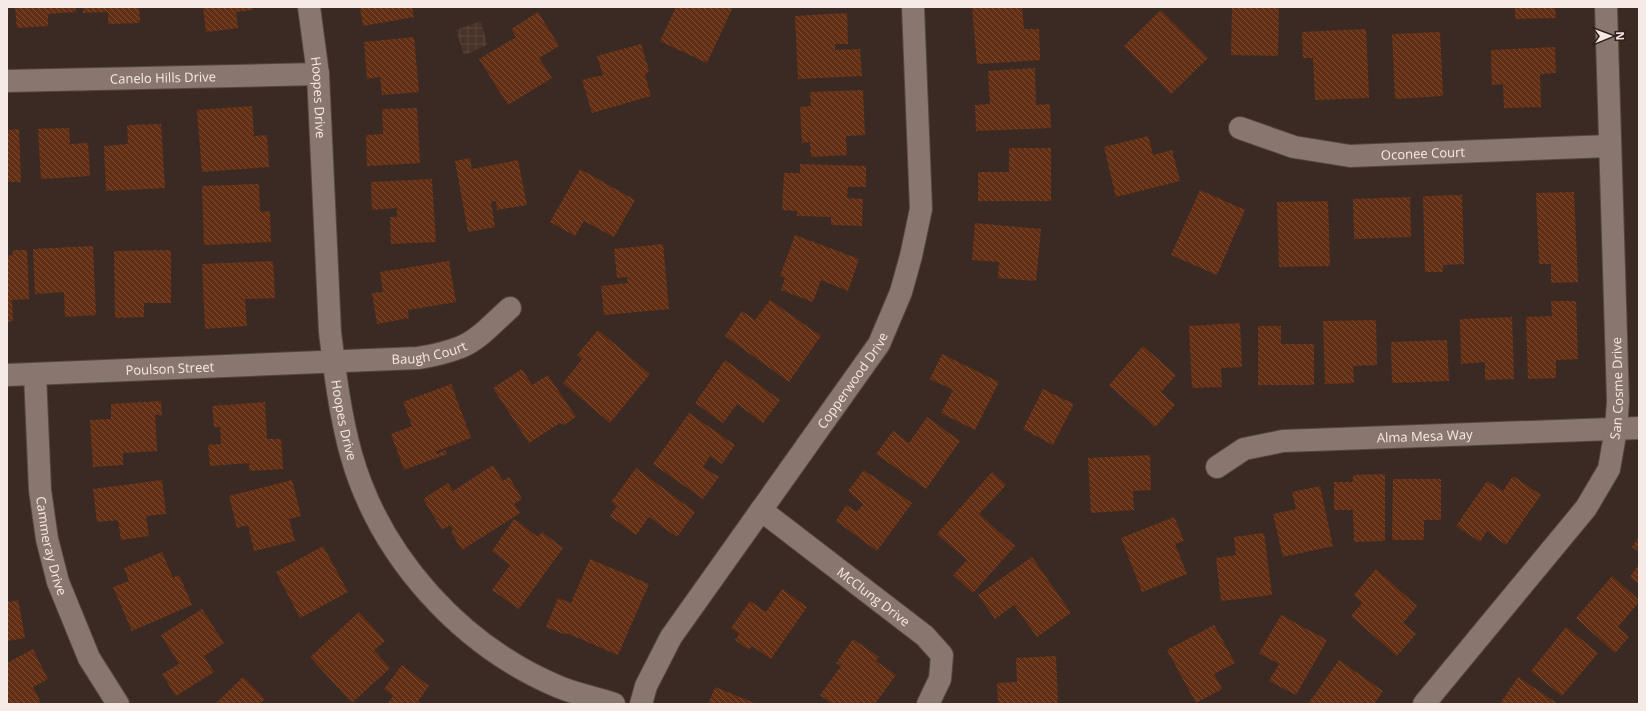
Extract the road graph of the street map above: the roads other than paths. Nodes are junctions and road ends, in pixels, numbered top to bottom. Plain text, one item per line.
1 (309, 7) edge
2 (913, 7) edge
3 (1606, 7) edge
4 (318, 74) junction
5 (7, 81) edge
6 (1240, 128) dead end
7 (1610, 146) junction
8 (510, 308) dead end
9 (333, 362) junction
10 (34, 374) junction
11 (7, 375) edge
12 (1639, 428) edge
13 (1616, 429) junction
14 (1217, 468) dead end
15 (761, 510) junction
16 (118, 704) edge
17 (614, 704) edge
18 (641, 704) edge
19 (928, 704) edge
20 (1424, 704) edge

1 - 4 street, Hoopes Drive
2 - 15 street, Copperwood Drive
3 - 7 street, San Cosme Drive
4 - 5 street, Canelo Hills Drive
4 - 9 street, Hoopes Drive
6 - 7 street, Oconee Court
7 - 13 street, San Cosme Drive
8 - 9 street, Baugh Court
9 - 10 street, Poulson Street
9 - 17 street, Hoopes Drive
10 - 11 street, Poulson Street
10 - 16 street, Cammeray Drive
12 - 13 street, Alma Mesa Way
13 - 14 street, Alma Mesa Way
13 - 20 street, San Cosme Drive
15 - 18 street, Copperwood Drive
15 - 19 street, McClung Drive

